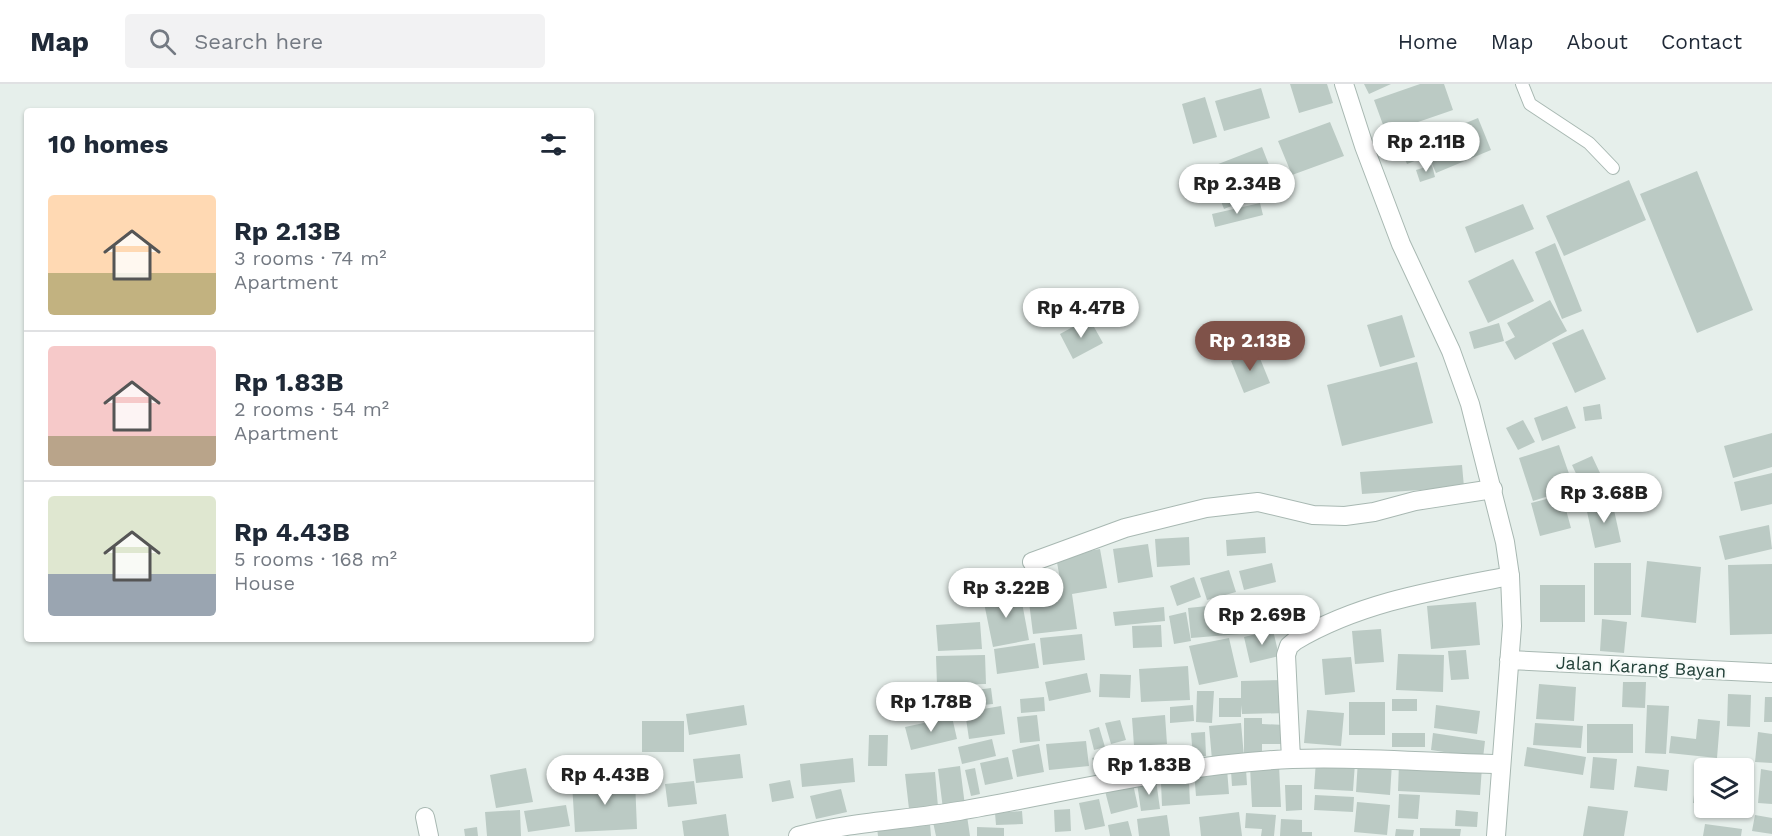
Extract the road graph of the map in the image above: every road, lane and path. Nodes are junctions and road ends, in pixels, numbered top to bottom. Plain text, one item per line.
1 (1344, 84) edge
2 (1522, 84) edge
3 (1613, 168) dead end
4 (1493, 489) junction
5 (1032, 562) dead end
6 (1510, 576) junction
7 (1509, 660) junction
8 (1772, 673) edge
9 (1291, 759) junction
10 (1501, 764) junction
11 (425, 817) dead end
12 (429, 836) edge
13 (798, 836) edge
14 (1496, 836) edge

1 - 4 street
2 - 3 lane
4 - 5 street
4 - 6 street
6 - 7 street
6 - 9 street
7 - 8 street, Jalan Karang Bayan
7 - 10 street
9 - 10 street
9 - 13 street
10 - 14 street
11 - 12 street

